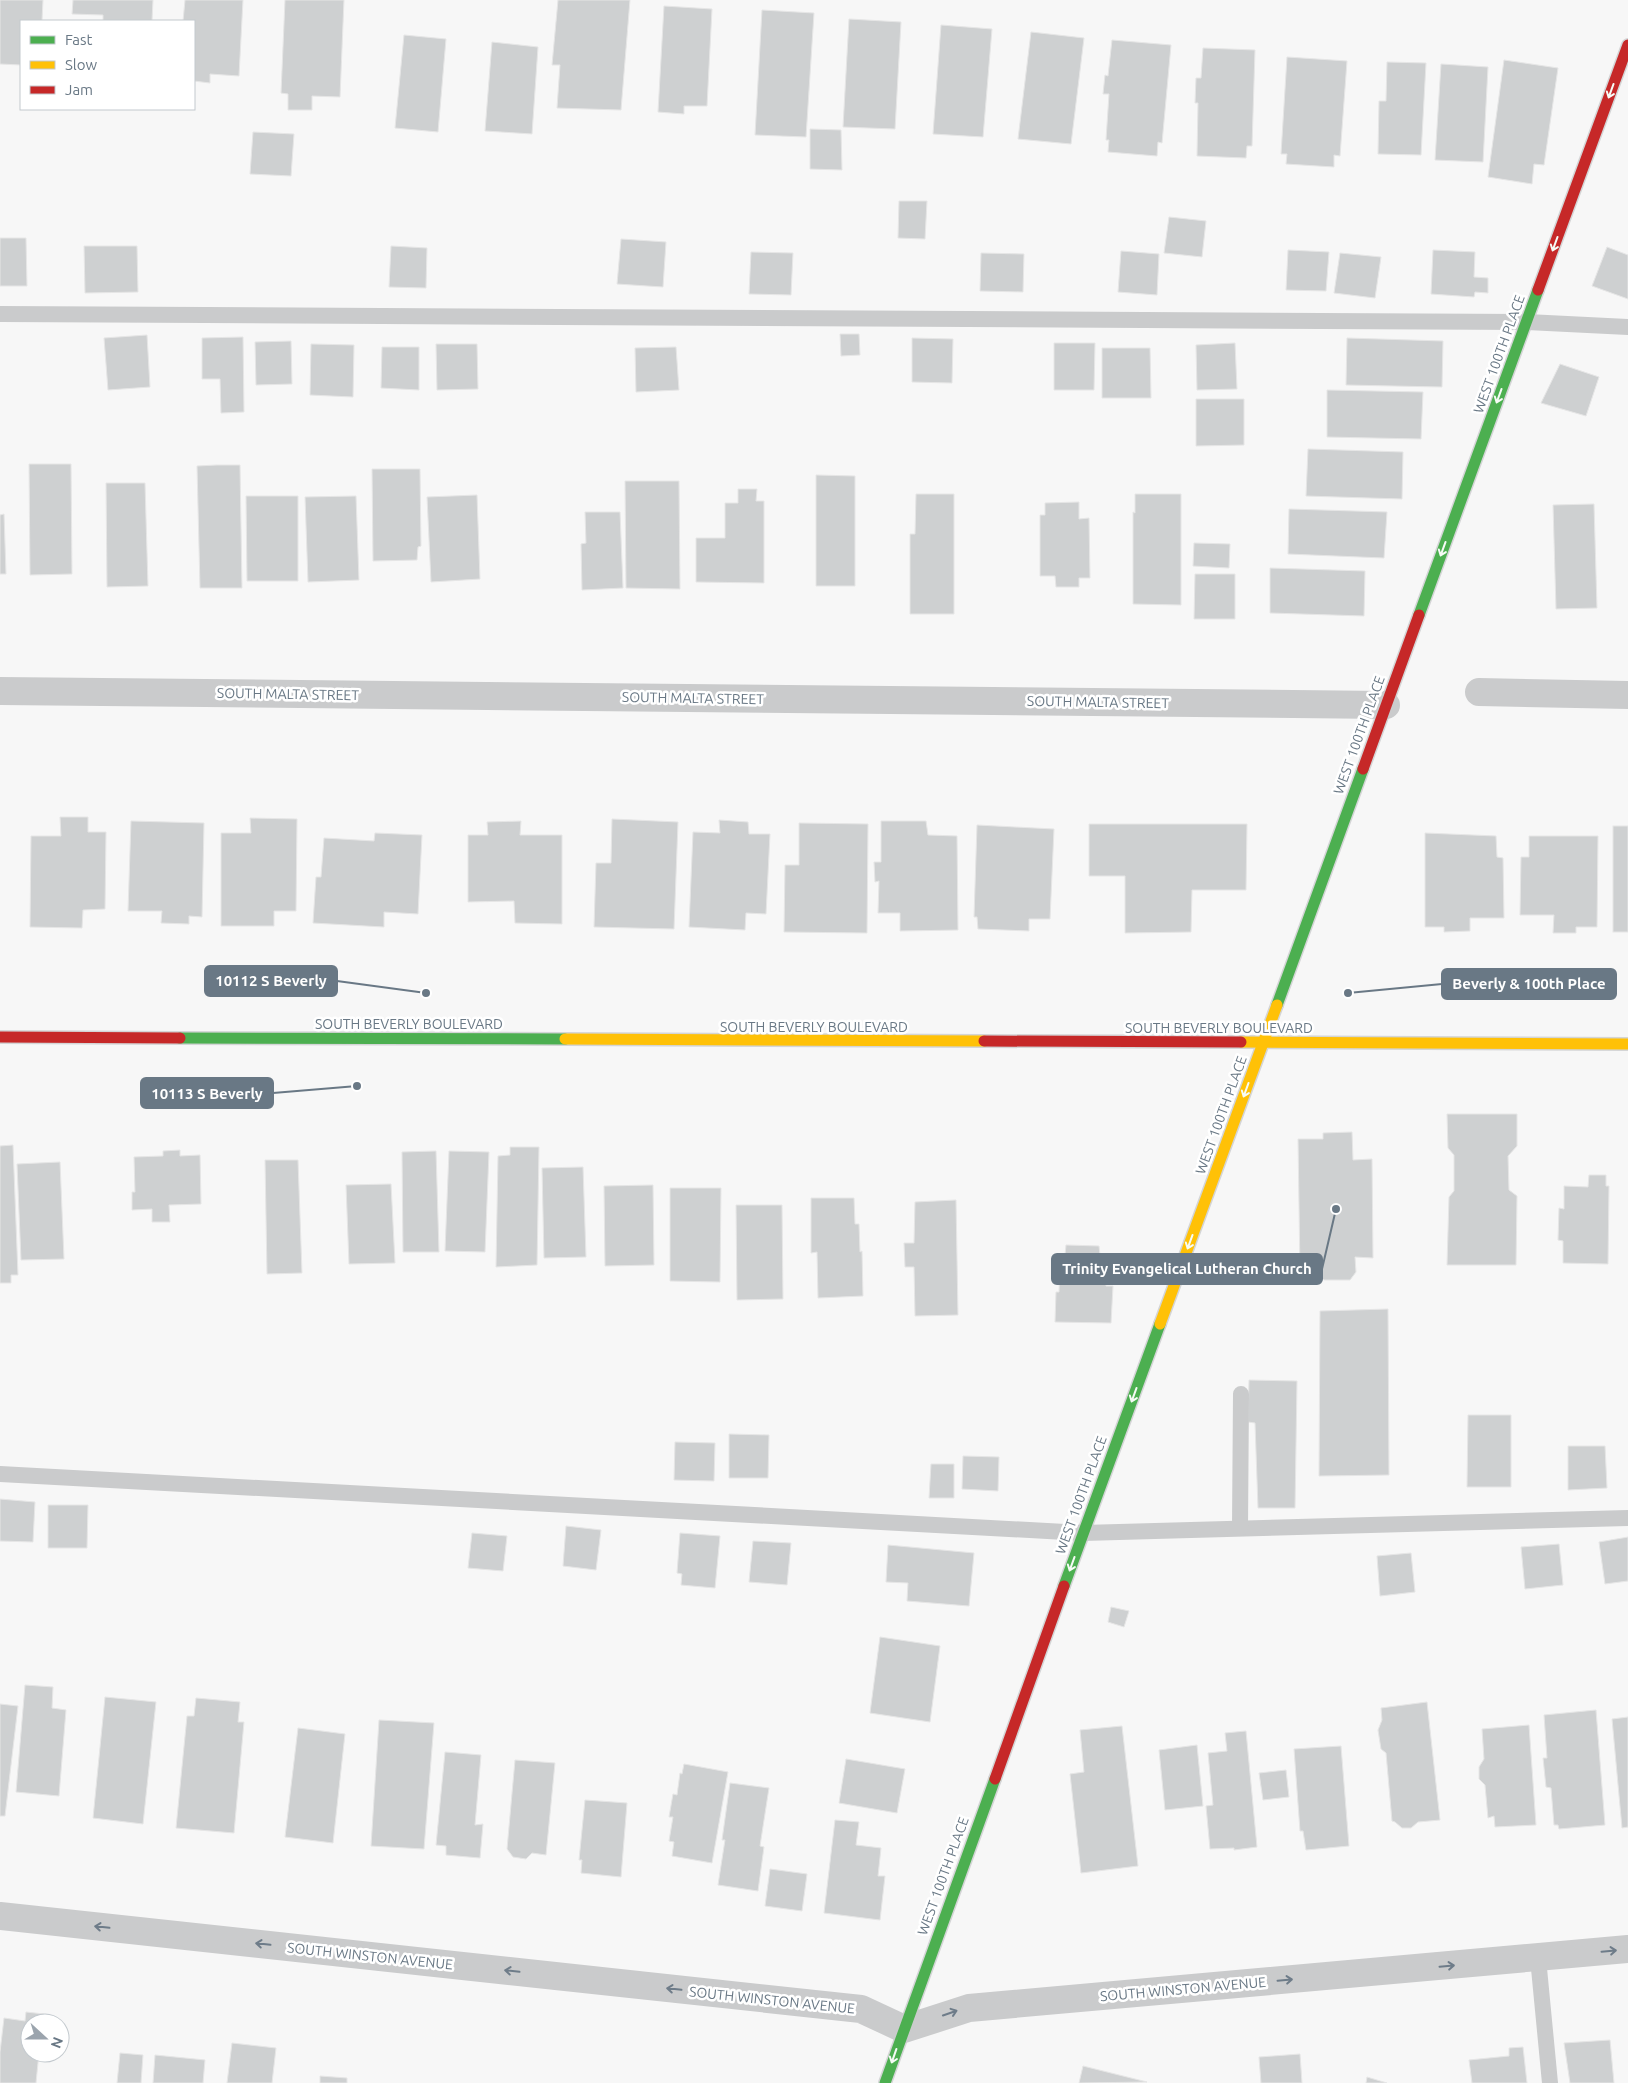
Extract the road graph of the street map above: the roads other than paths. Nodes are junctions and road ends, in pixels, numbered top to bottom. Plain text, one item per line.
1 (1628, 45) edge
2 (0, 314) edge
3 (1527, 322) junction
4 (1628, 327) edge
5 (0, 691) edge
6 (1479, 692) dead end
7 (1628, 695) edge
8 (1386, 705) junction
9 (0, 1037) edge
10 (1263, 1044) junction
11 (1628, 1044) edge
12 (1241, 1394) dead end
13 (0, 1474) edge
14 (1628, 1518) edge
15 (1240, 1528) junction
16 (1083, 1532) junction
17 (0, 1916) edge
18 (1628, 1949) edge
19 (1538, 1958) junction
20 (904, 2029) junction
21 (885, 2083) edge
22 (1550, 2083) edge

1 -> 3 street, WEST 100TH PLACE
2 - 3 lane
3 - 4 lane
3 -> 8 street, WEST 100TH PLACE
5 - 8 street, SOUTH MALTA STREET
6 - 7 street
8 - 10 street, WEST 100TH PLACE
9 - 10 street, SOUTH BEVERLY BOULEVARD
10 - 11 street, SOUTH BEVERLY BOULEVARD
10 -> 16 street, WEST 100TH PLACE
12 - 15 lane
13 - 16 lane
14 - 15 lane
15 - 16 lane
16 -> 20 street, WEST 100TH PLACE
20 -> 17 street, SOUTH WINSTON AVENUE
19 -> 18 street, SOUTH WINSTON AVENUE
20 -> 19 street, SOUTH WINSTON AVENUE
19 - 22 lane
20 -> 21 street, WEST 100TH PLACE

